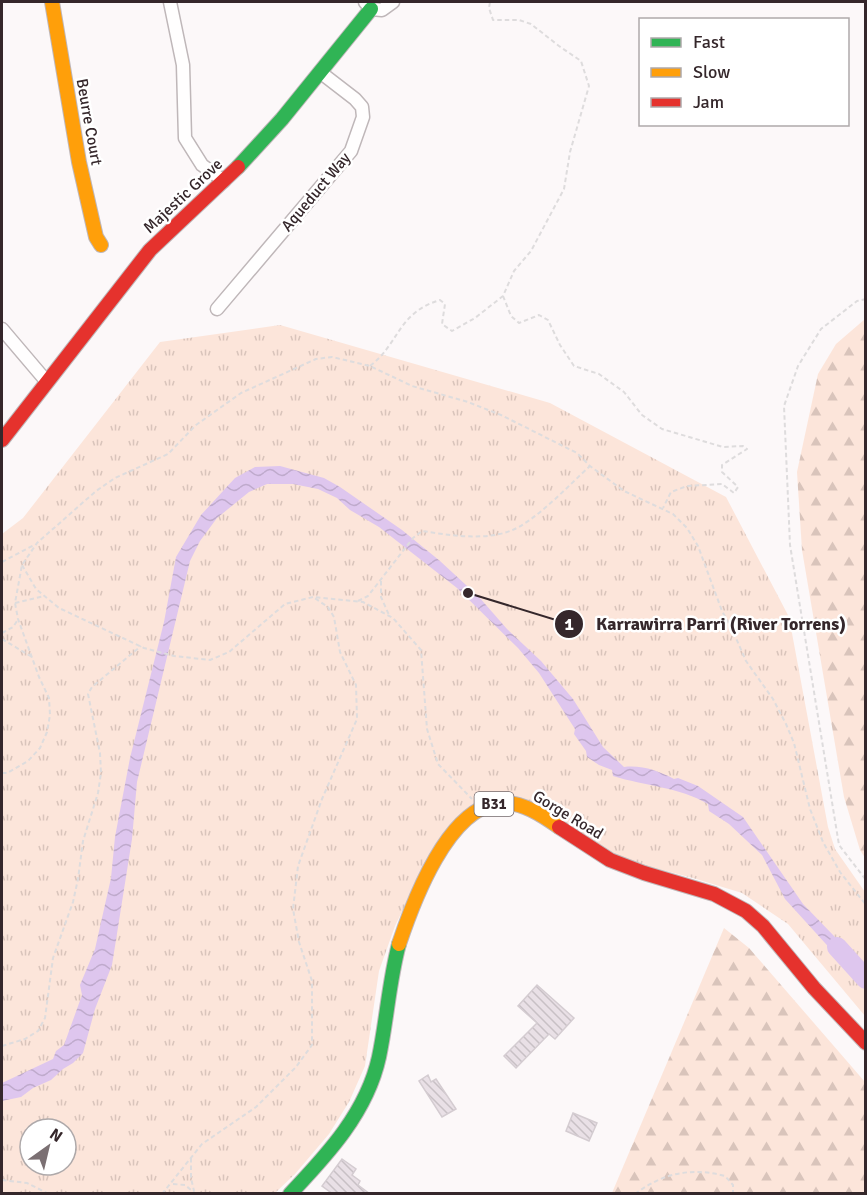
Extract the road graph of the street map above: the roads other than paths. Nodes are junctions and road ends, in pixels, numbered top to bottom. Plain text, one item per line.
1 (52, 2) edge
2 (170, 2) edge
3 (393, 2) edge
4 (368, 5) edge
5 (320, 72) junction
6 (224, 181) junction
7 (101, 245) dead end
8 (217, 309) dead end
9 (2, 329) edge
10 (47, 382) junction
11 (2, 440) edge
12 (866, 1043) edge
13 (290, 1194) edge

1 - 7 main road, Beurre Court
2 - 6 street
3 - 4 street
4 - 5 main road, Majestic Grove
5 - 6 main road, Majestic Grove
5 - 8 street, Aqueduct Way
6 - 10 main road, Majestic Grove
9 - 10 street
10 - 11 main road, Majestic Grove
12 - 13 main road, Gorge Road / B31

